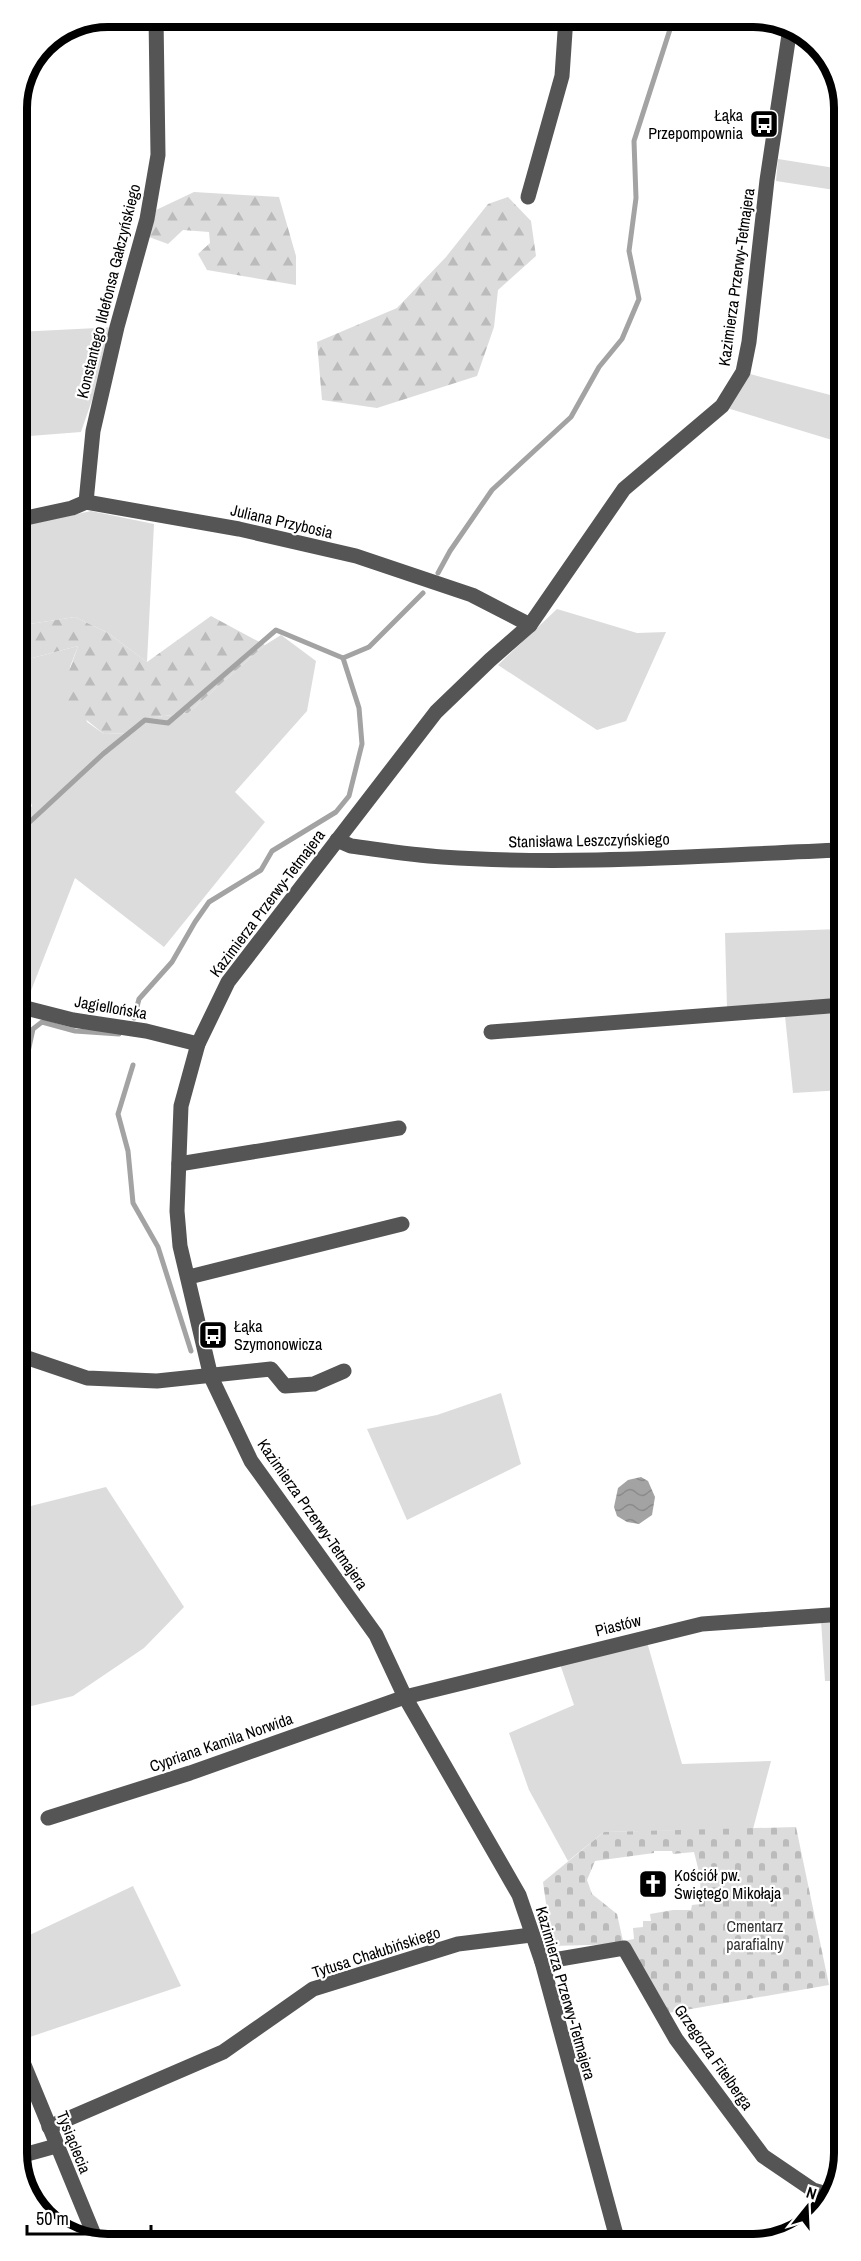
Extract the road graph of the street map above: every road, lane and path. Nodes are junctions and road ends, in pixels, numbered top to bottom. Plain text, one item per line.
1 (156, 27) edge
2 (565, 27) edge
3 (789, 36) edge
4 (528, 197) dead end
5 (86, 502) junction
6 (27, 518) edge
7 (530, 625) junction
8 (337, 840) junction
9 (834, 850) edge
10 (834, 1006) edge
11 (27, 1008) edge
12 (491, 1032) dead end
13 (198, 1044) junction
14 (399, 1128) dead end
15 (179, 1164) junction
16 (402, 1224) dead end
17 (189, 1278) junction
18 (27, 1358) edge
19 (344, 1371) dead end
20 (211, 1377) junction
21 (834, 1615) edge
22 (405, 1697) junction
23 (48, 1818) dead end
24 (531, 1935) junction
25 (542, 1962) junction
26 (27, 2072) edge
27 (49, 2127) junction
28 (56, 2146) junction
29 (27, 2154) edge
30 (823, 2193) edge
31 (93, 2232) edge
32 (616, 2234) edge

1 - 5 street, Konstantego Ildefonsa Gałczyńskiego
2 - 4 street
3 - 7 street, Kazimierza Przerwy-Tetmajera
5 - 6 street, Juliana Przybosia
5 - 7 street, Juliana Przybosia
7 - 8 street, Kazimierza Przerwy-Tetmajera
8 - 9 street, Stanisława Leszczyńskiego
8 - 13 street, Kazimierza Przerwy-Tetmajera
10 - 12 street
11 - 13 street, Jagiellońska
13 - 15 street, Kazimierza Przerwy-Tetmajera
14 - 15 street
15 - 17 street, Kazimierza Przerwy-Tetmajera
16 - 17 street
17 - 20 street, Kazimierza Przerwy-Tetmajera
18 - 20 street
19 - 20 street
20 - 22 street, Kazimierza Przerwy-Tetmajera
21 - 22 street, Piastów
22 - 23 street, Cypriana Kamila Norwida
22 - 24 street, Kazimierza Przerwy-Tetmajera
24 - 25 street, Kazimierza Przerwy-Tetmajera
24 - 27 street, Tytusa Chałubińskiego
25 - 30 street, Grzegorza Fitelberga
25 - 32 street, Kazimierza Przerwy-Tetmajera
26 - 27 street, Tysiąclecia
27 - 28 street, Tysiąclecia
28 - 29 street
28 - 31 street, Tysiąclecia

